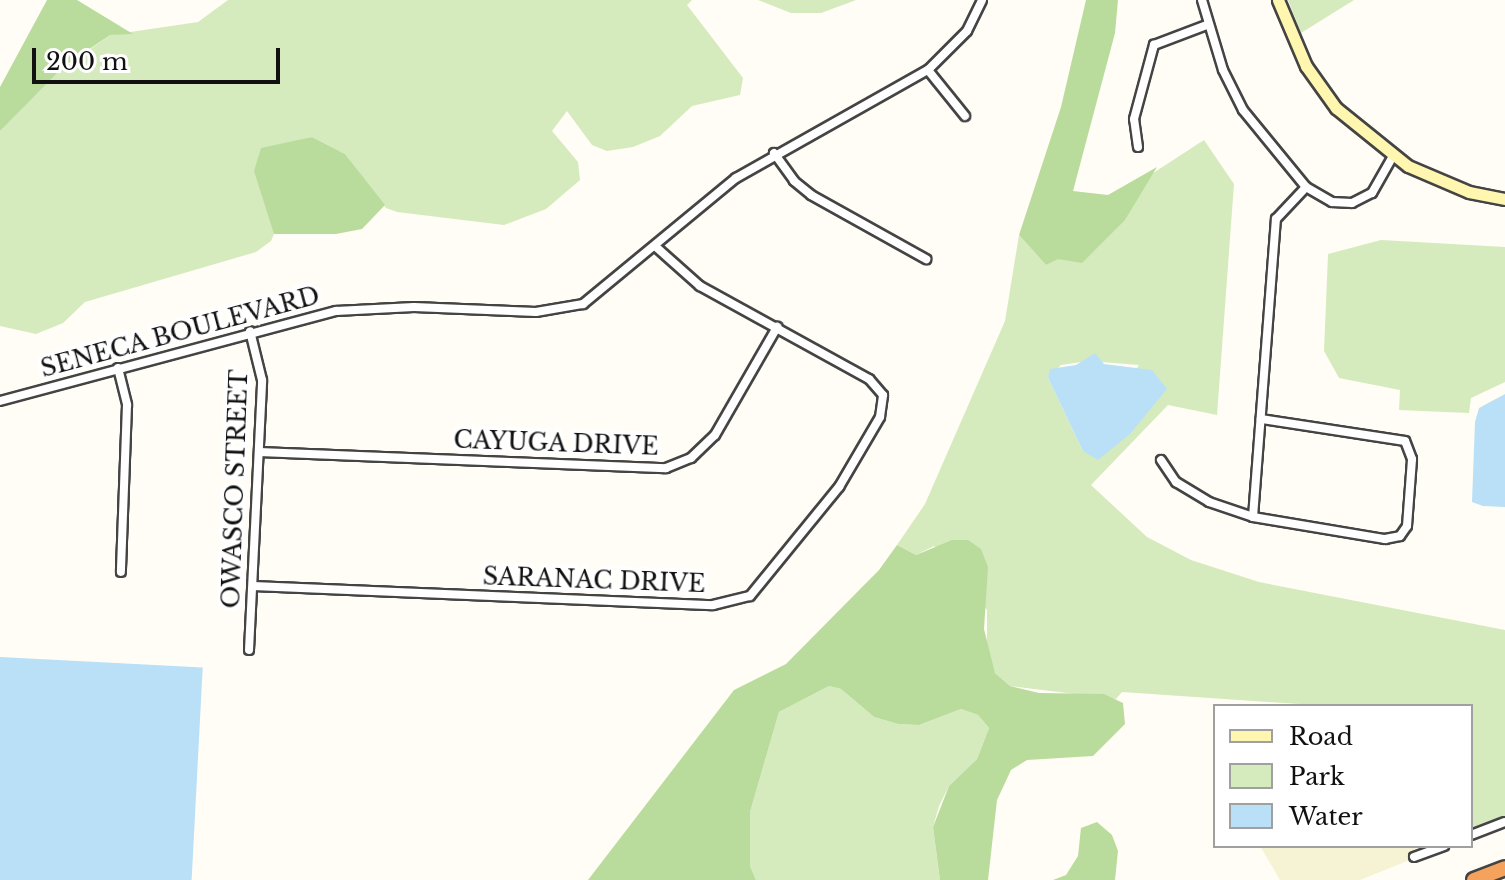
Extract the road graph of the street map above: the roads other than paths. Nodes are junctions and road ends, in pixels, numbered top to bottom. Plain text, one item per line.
1 (982, 0) edge
2 (1202, 0) edge
3 (1278, 0) edge
4 (1207, 25) junction
5 (928, 70) junction
6 (965, 116) dead end
7 (1138, 147) dead end
8 (774, 153) junction
9 (1393, 156) junction
10 (1306, 187) junction
11 (1505, 199) edge
12 (655, 246) junction
13 (926, 259) dead end
14 (777, 327) junction
15 (250, 331) junction
16 (118, 368) junction
17 (0, 401) edge
18 (1261, 419) junction
19 (259, 452) junction
20 (1161, 460) dead end
21 (1253, 517) junction
22 (121, 572) dead end
23 (253, 586) junction
24 (249, 650) dead end
25 (1505, 822) edge
26 (1473, 834) edge
27 (1439, 848) edge
28 (1414, 857) dead end
29 (1505, 868) edge
30 (1505, 876) edge
31 (1474, 880) edge
32 (1493, 880) edge

1 - 5 street, SENECA BOULEVARD
2 - 4 street
3 - 9 street
4 - 7 street
4 - 10 street
5 - 6 street
5 - 8 street, SENECA BOULEVARD
8 - 12 street, SENECA BOULEVARD
8 - 13 street
9 - 10 street
9 - 11 street
10 - 18 street
12 - 14 street, SARANAC DRIVE
12 - 15 street, SENECA BOULEVARD
14 - 19 street, CAYUGA DRIVE
14 - 23 street, SARANAC DRIVE
15 - 16 street, SENECA BOULEVARD
15 - 19 street, OWASCO STREET
16 - 17 street, SENECA BOULEVARD
16 - 22 street
18 - 21 street
18 - 21 street
19 - 23 street, OWASCO STREET
20 - 21 street
23 - 24 street, OWASCO STREET
25 - 26 street
27 - 28 street
29 - 31 highway
30 - 32 highway

